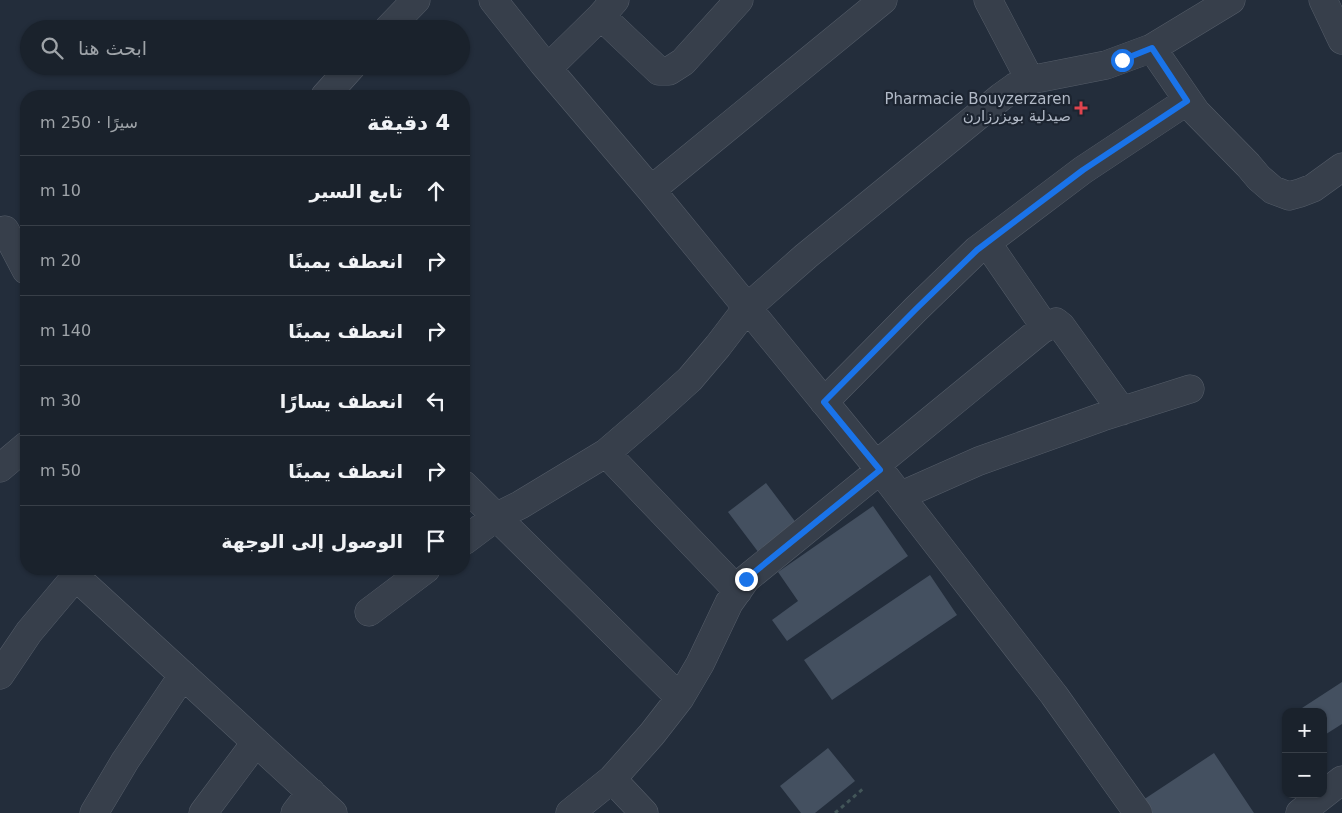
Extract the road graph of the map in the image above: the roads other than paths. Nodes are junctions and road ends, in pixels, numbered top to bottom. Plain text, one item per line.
1 (416, 0) edge
2 (493, 0) edge
3 (739, 0) edge
4 (883, 0) edge
5 (988, 0) edge
6 (1231, 0) edge
7 (1323, 0) edge
8 (608, 8) edge
9 (397, 20) edge
10 (1342, 40) edge
11 (1152, 48) junction
12 (548, 68) junction
13 (344, 75) edge
14 (1030, 80) junction
15 (330, 90) edge
16 (1187, 101) junction
17 (1342, 167) edge
18 (651, 190) junction
19 (5, 230) dead end
20 (987, 243) junction
21 (20, 259) edge
22 (747, 308) junction
23 (1045, 327) junction
24 (1190, 389) dead end
25 (824, 402) junction
26 (1122, 411) junction
27 (606, 453) junction
28 (878, 467) junction
29 (470, 491) edge
30 (900, 496) junction
31 (496, 517) junction
32 (470, 536) edge
33 (76, 575) edge
34 (81, 575) edge
35 (418, 575) edge
36 (738, 591) junction
37 (369, 612) dead end
38 (0, 675) edge
39 (183, 675) junction
40 (680, 698) junction
41 (256, 742) junction
42 (612, 779) junction
43 (1342, 780) edge
44 (303, 803) edge
45 (94, 813) edge
46 (203, 813) edge
47 (334, 813) edge
48 (570, 813) edge
49 (644, 813) edge
50 (1138, 813) edge
51 (1300, 813) edge

1 - 9 street
2 - 12 street
3 - 8 street
4 - 18 street
5 - 14 street
6 - 11 street
7 - 10 street
8 - 12 street
11 - 14 street
11 - 16 street
12 - 18 street
13 - 15 street
14 - 22 street
16 - 17 street
16 - 20 street
18 - 22 street
19 - 21 street
20 - 23 street
20 - 25 street
22 - 25 street
22 - 27 street
23 - 26 street
23 - 28 street
24 - 26 street
25 - 28 street
26 - 30 street
27 - 31 street
27 - 36 street
28 - 30 street
28 - 36 street
29 - 31 street
30 - 50 street
31 - 32 street
31 - 40 street
33 - 38 street
34 - 39 street
35 - 37 street
36 - 40 street
39 - 41 street
39 - 45 street
40 - 42 street
41 - 44 street
41 - 46 street
42 - 48 street
42 - 49 street
43 - 51 street
44 - 47 street

